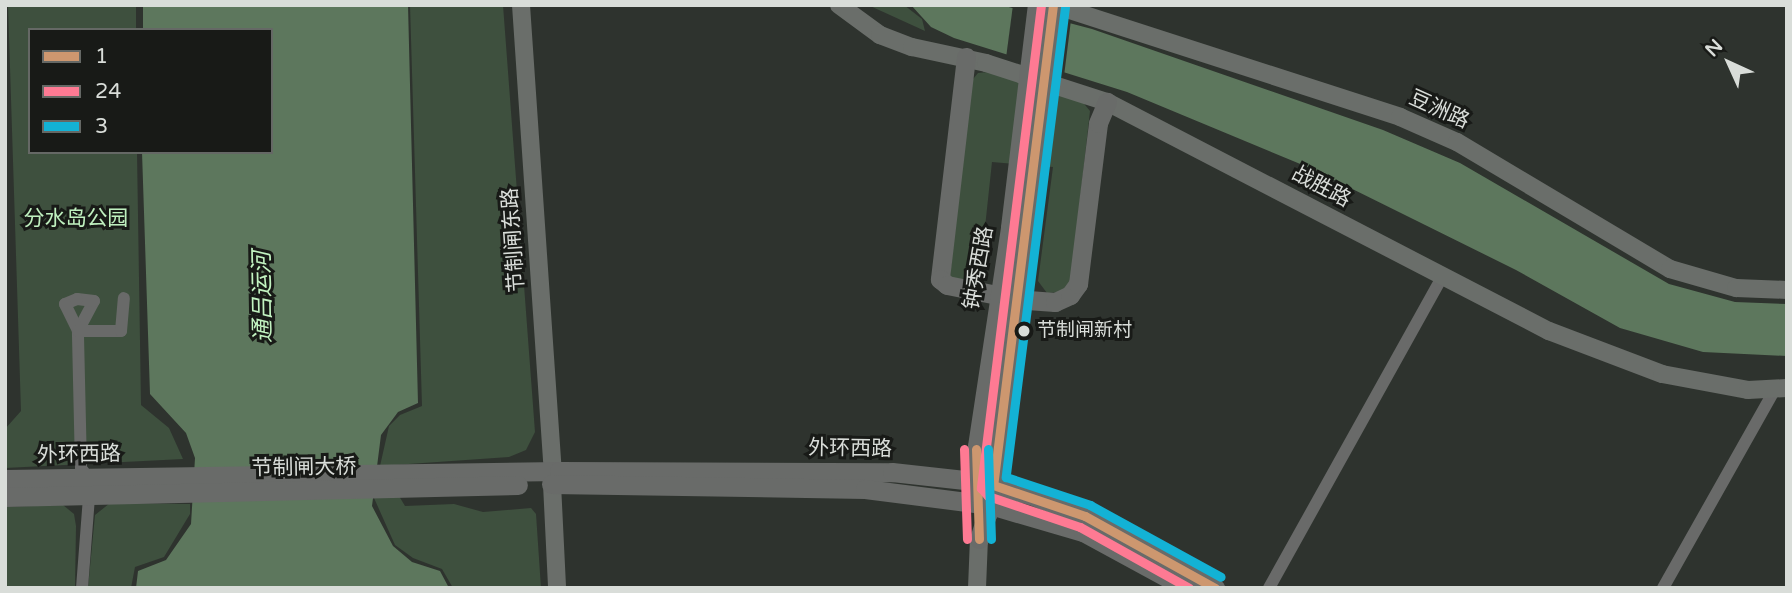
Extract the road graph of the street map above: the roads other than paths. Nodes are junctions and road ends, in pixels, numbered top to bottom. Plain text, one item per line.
1 (521, 5) edge
2 (839, 5) edge
3 (1037, 5) edge
4 (1053, 5) edge
5 (966, 57) junction
6 (1107, 102) junction
7 (1017, 227) junction
8 (1443, 276) junction
9 (1787, 290) edge
10 (1006, 297) junction
11 (124, 298) dead end
12 (1781, 388) edge
13 (552, 477) junction
14 (5, 479) edge
15 (460, 480) joint
16 (984, 483) junction
17 (152, 486) joint
18 (88, 487) junction
19 (5, 497) edge
20 (982, 504) junction
21 (979, 539) joint
22 (82, 588) edge
23 (557, 588) edge
24 (977, 588) edge
25 (1186, 588) edge
26 (1215, 588) edge
27 (1269, 588) edge
28 (1663, 588) edge

1 - 13 street, 节制闸东路
2 - 5 street, 战胜路
3 - 7 main road, 钟秀西路, bridge
4 - 7 main road, 钟秀西路, bridge
4 - 9 street, 豆洲路
5 - 6 street, 战胜路
5 - 10 main road
6 - 8 street, 战胜路
6 - 10 main road
7 - 10 main road, 钟秀西路
8 - 12 street, 战胜路
8 - 27 street
10 - 16 main road, 钟秀西路
11 - 18 street
12 - 28 street
13 - 15 main road, 外环西路
13 - 16 main road, 外环西路
13 - 20 main road, 外环西路
13 - 23 street, 节制闸东路
14 - 18 main road, 外环西路
15 - 17 main road, 节制闸大桥
16 - 20 main road, 钟秀西路
16 - 26 main road, 外环西路
17 - 18 main road, 外环西路
18 - 19 main road, 外环西路
18 - 22 street
20 - 21 main road
20 - 25 main road, 外环西路
21 - 24 street

